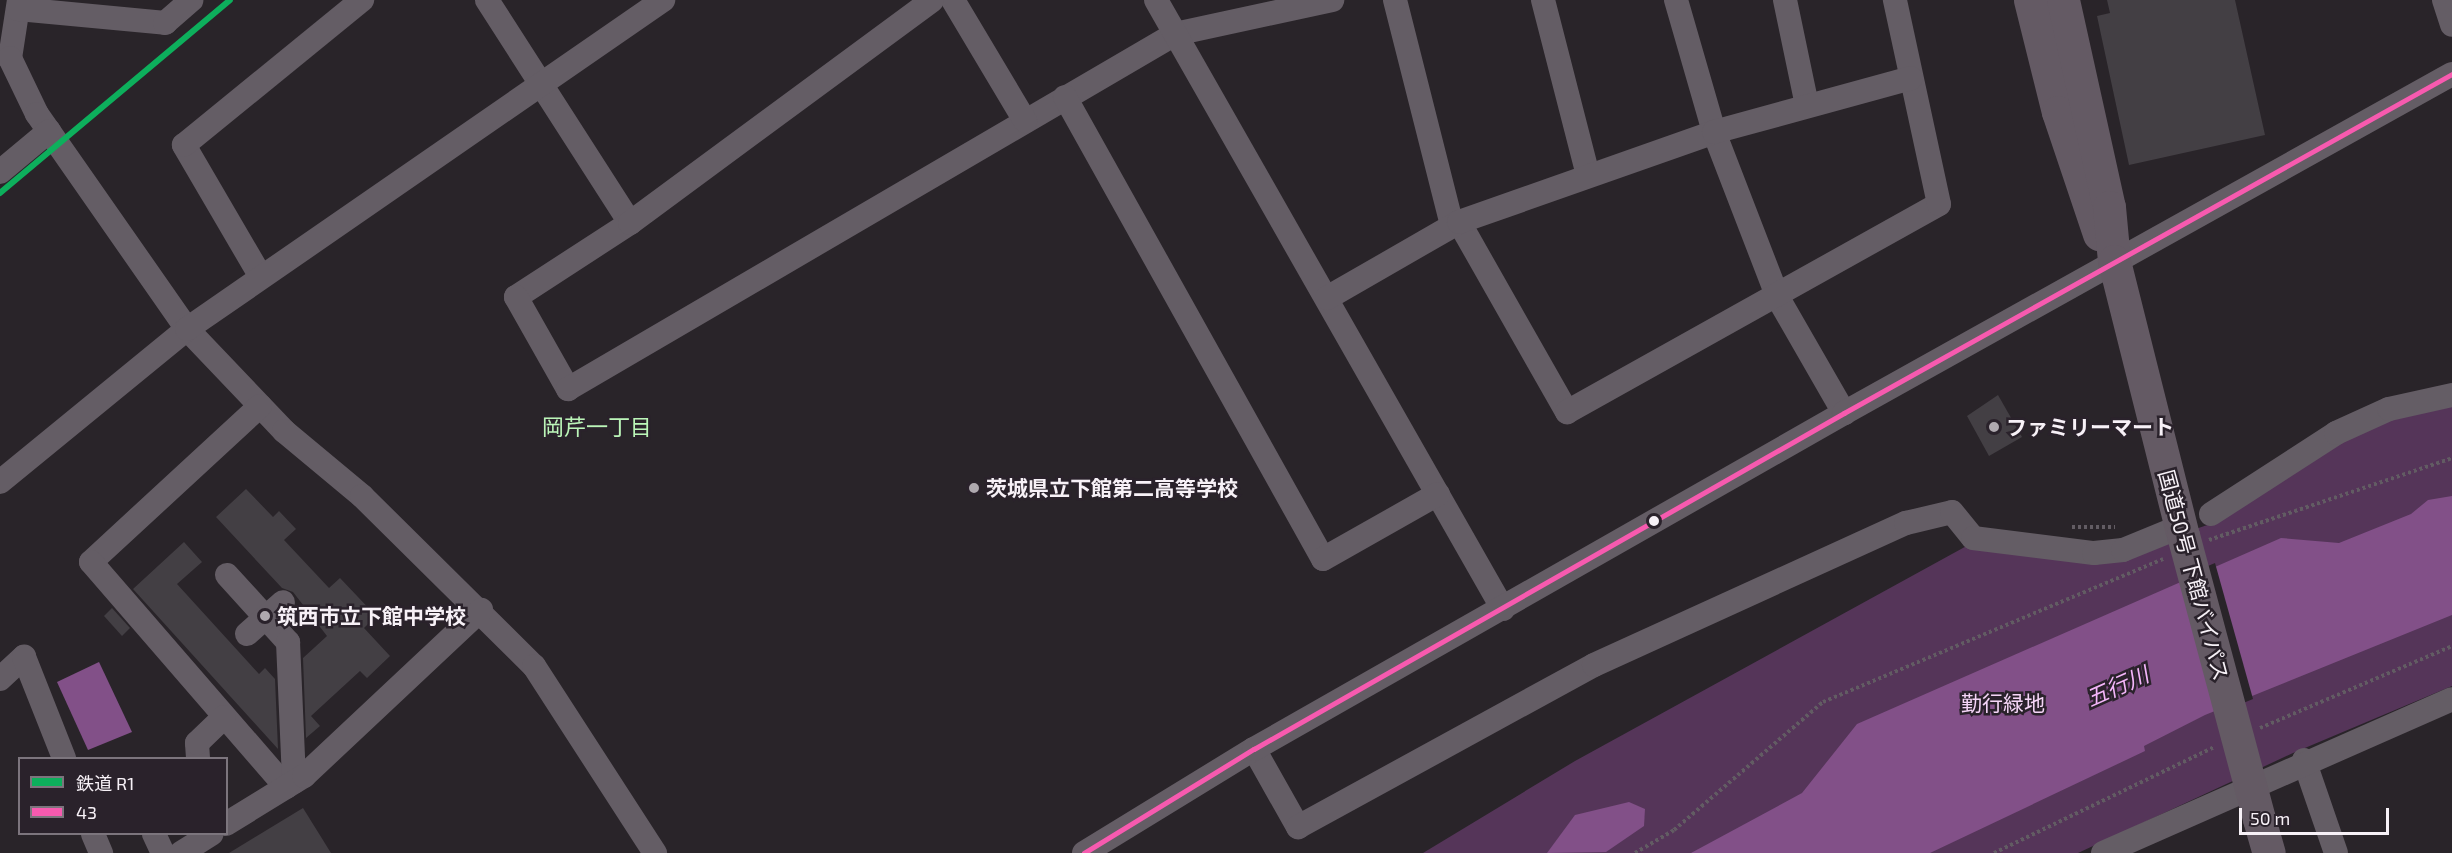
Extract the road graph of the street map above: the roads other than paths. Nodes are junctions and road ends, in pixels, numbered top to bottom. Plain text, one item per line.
1 (191, 0) edge
2 (362, 0) edge
3 (487, 0) edge
4 (663, 0) edge
5 (932, 0) edge
6 (953, 0) edge
7 (1156, 0) edge
8 (1332, 0) edge
9 (1395, 0) edge
10 (1543, 0) edge
11 (1676, 0) edge
12 (1785, 0) edge
13 (1894, 0) edge
14 (2030, 0) edge
15 (2063, 0) edge
16 (2444, 0) edge
17 (19, 4) edge
18 (2452, 25) edge
19 (1175, 34) junction
20 (2452, 74) edge
21 (1911, 78) junction
22 (539, 86) junction
23 (1065, 97) junction
24 (1808, 105) junction
25 (1025, 121) junction
26 (49, 131) junction
27 (1714, 132) junction
28 (0, 172) edge
29 (1588, 175) junction
30 (630, 223) junction
31 (1455, 223) junction
32 (2114, 261) junction
33 (261, 277) junction
34 (1327, 298) junction
35 (1778, 298) junction
36 (187, 329) junction
37 (2452, 395) edge
38 (260, 406) junction
39 (1844, 413) junction
40 (0, 482) edge
41 (1438, 494) junction
42 (2211, 514) dead end
43 (2181, 541) junction
44 (227, 575) dead end
45 (1503, 609) junction
46 (481, 610) junction
47 (0, 679) edge
48 (2452, 699) edge
49 (224, 717) junction
50 (1254, 750) junction
51 (63, 757) edge
52 (198, 757) edge
53 (2304, 760) junction
54 (290, 784) junction
55 (228, 823) edge
56 (93, 835) edge
57 (154, 835) edge
58 (206, 835) edge
59 (101, 853) edge
60 (163, 853) edge
61 (181, 853) edge
62 (655, 853) edge
63 (1084, 853) edge
64 (2103, 853) edge
65 (2270, 853) edge
66 (2336, 853) edge

1 - 17 street
2 - 33 street
3 - 22 street
4 - 22 street
5 - 30 street
6 - 25 street
7 - 19 street
8 - 19 street
9 - 31 street
10 - 29 street
11 - 27 street
12 - 24 street
13 - 21 street
14 - 32 highway, 国道50号 下館バイパス
15 - 32 highway, 国道50号 下館バイパス
16 - 18 street
17 - 26 street
19 - 23 street
19 - 34 street
20 - 32 street
21 - 24 street
21 - 35 street
22 - 30 street
22 - 33 street
23 - 25 street
23 - 41 street
24 - 27 street
25 - 30 street
26 - 28 street
26 - 36 street
27 - 29 street
27 - 35 street
29 - 31 street
31 - 34 street
31 - 35 street
32 - 39 street
32 - 43 highway, 国道50号 下館バイパス
33 - 36 street
34 - 41 street
35 - 39 street
36 - 38 street
36 - 40 street
37 - 42 street
38 - 46 street
38 - 49 street
39 - 45 street
41 - 45 street
43 - 50 street
43 - 65 highway, 国道50号 下館バイパス, bridge
44 - 54 street
45 - 50 street
46 - 54 street
46 - 62 street
47 - 51 street
48 - 53 street
49 - 52 street
49 - 54 street
50 - 63 street
53 - 64 street
53 - 66 street
54 - 55 street
56 - 59 street
57 - 60 street
58 - 61 street

